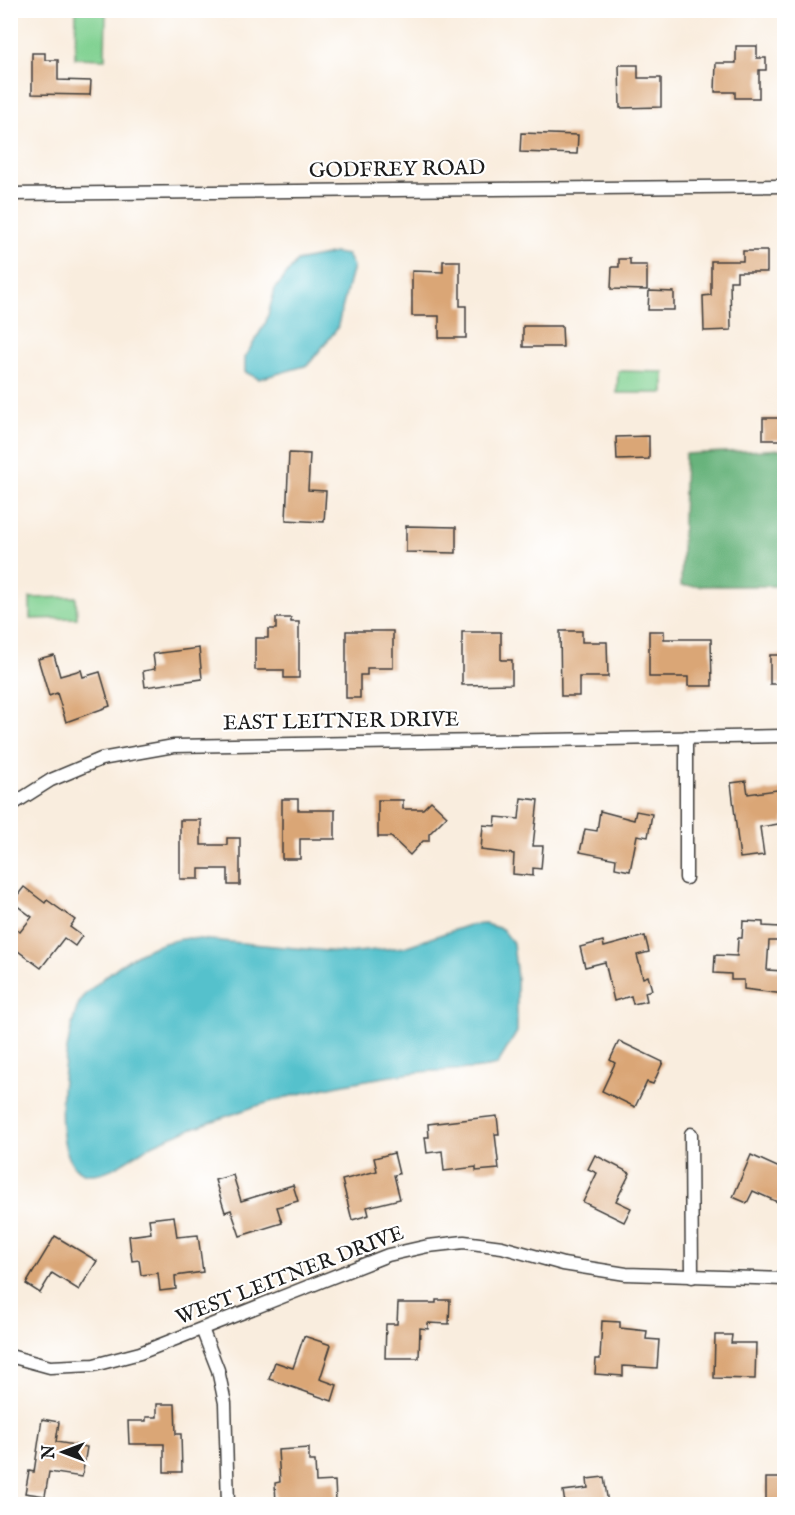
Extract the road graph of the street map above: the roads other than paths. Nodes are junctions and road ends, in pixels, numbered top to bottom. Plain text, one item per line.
1 (784, 186) edge
2 (10, 194) edge
3 (784, 736) edge
4 (686, 737) junction
5 (10, 806) edge
6 (686, 878) dead end
7 (691, 1134) dead end
8 (692, 1277) junction
9 (784, 1279) edge
10 (202, 1329) junction
11 (10, 1356) edge
12 (228, 1504) edge

1 - 2 street, GODFREY ROAD
3 - 4 street, EAST LEITNER DRIVE
4 - 5 street, EAST LEITNER DRIVE
4 - 6 street
7 - 8 street
8 - 9 street, WEST LEITNER DRIVE
8 - 10 street, WEST LEITNER DRIVE
10 - 11 street, WEST LEITNER DRIVE
10 - 12 street

